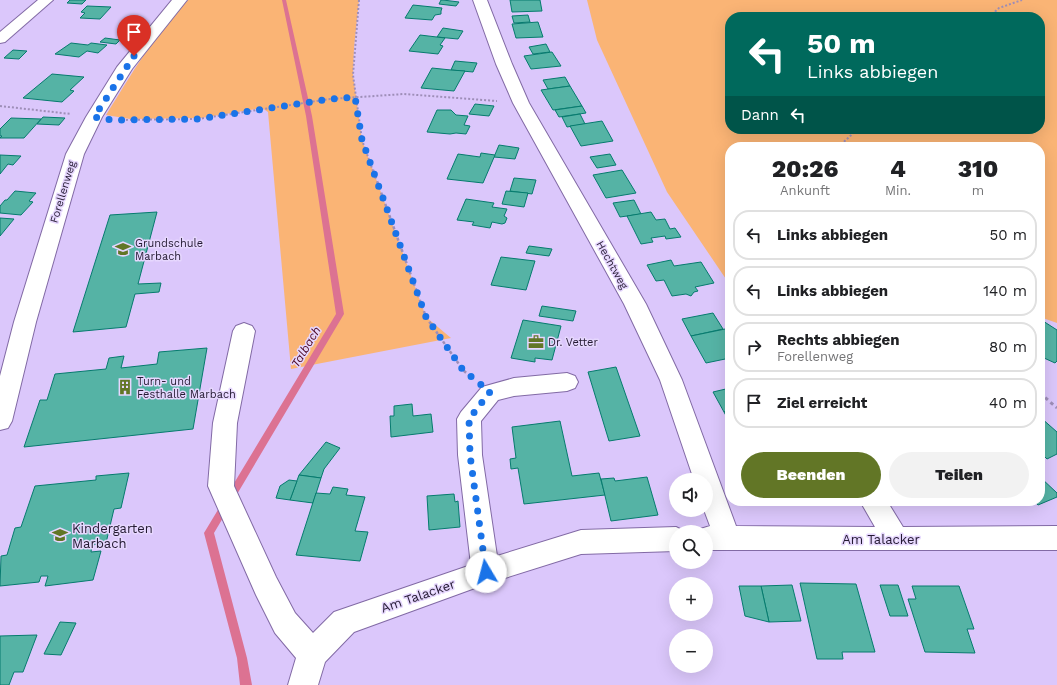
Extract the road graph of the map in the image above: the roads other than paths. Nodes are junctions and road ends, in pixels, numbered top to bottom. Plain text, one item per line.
1 (46, 0) edge
2 (180, 0) edge
3 (480, 0) edge
4 (0, 39) edge
5 (244, 331) dead end
6 (567, 382) dead end
7 (1, 415) edge
8 (876, 506) edge
9 (717, 538) edge
10 (1057, 538) edge
11 (669, 539) edge
12 (896, 539) junction
13 (486, 572) junction
14 (312, 654) junction
15 (303, 685) edge

1 - 4 street
2 - 7 street, Forellenweg
3 - 9 street, Hechtweg
5 - 14 street
6 - 13 street
8 - 12 street
9 - 12 street, Am Talacker
10 - 12 street, Am Talacker
11 - 13 street, Am Talacker
13 - 14 street, Am Talacker
14 - 15 street, Am Talacker

